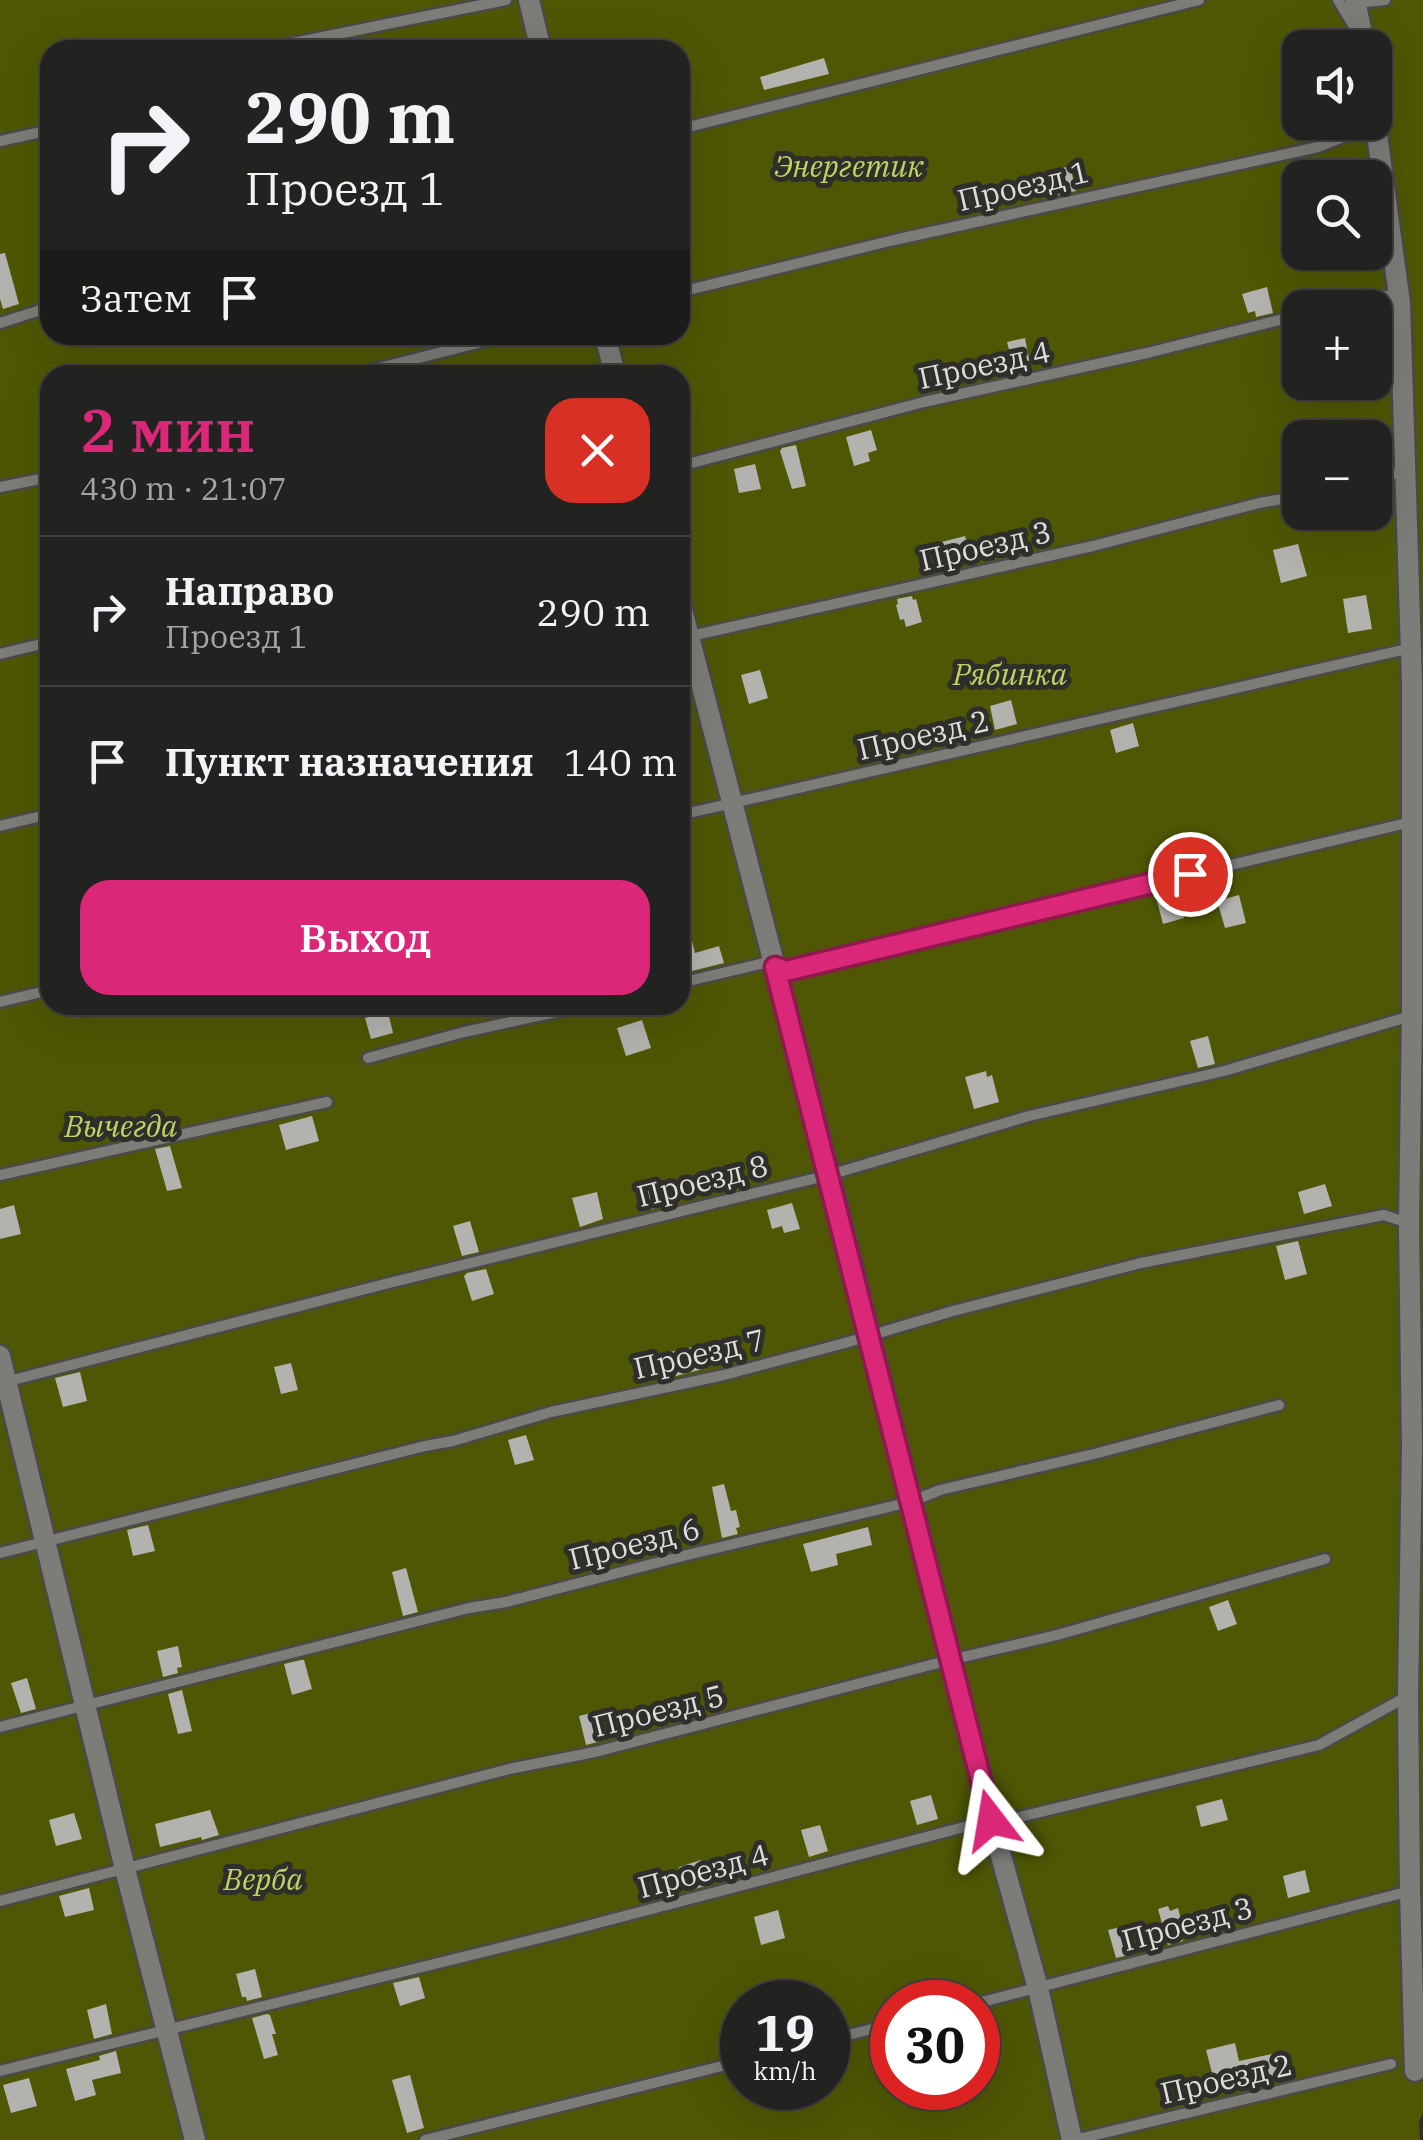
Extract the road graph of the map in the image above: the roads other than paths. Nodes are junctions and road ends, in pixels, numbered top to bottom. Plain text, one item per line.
1 (506, 0) edge
2 (529, 0) edge
3 (1199, 0) edge
4 (1385, 0) edge
5 (1349, 1) edge
6 (1359, 30) edge
7 (308, 40) edge
8 (539, 40) edge
9 (690, 127) edge
10 (40, 132) edge
11 (1334, 140) edge
12 (1377, 140) edge
13 (0, 142) edge
14 (690, 290) edge
15 (1392, 294) edge
16 (1400, 303) junction
17 (40, 310) edge
18 (1282, 320) edge
19 (0, 323) edge
20 (470, 345) edge
21 (390, 365) edge
22 (690, 463) edge
23 (1405, 471) junction
24 (1392, 474) edge
25 (40, 479) edge
26 (0, 487) edge
27 (1282, 499) edge
28 (690, 637) edge
29 (40, 644) edge
30 (1410, 648) junction
31 (0, 654) edge
32 (690, 656) edge
33 (1417, 684) edge
34 (732, 803) junction
35 (690, 812) edge
36 (40, 816) edge
37 (1411, 822) junction
38 (0, 826) edge
39 (775, 967) junction
40 (690, 981) edge
41 (40, 992) edge
42 (0, 1002) edge
43 (542, 1015) edge
44 (1412, 1016) junction
45 (368, 1058) dead end
46 (327, 1102) dead end
47 (0, 1175) edge
48 (829, 1175) junction
49 (1409, 1224) junction
50 (870, 1336) junction
51 (0, 1356) edge
52 (3, 1382) edge
53 (1279, 1404) dead end
54 (910, 1502) junction
55 (44, 1542) junction
56 (0, 1553) edge
57 (1326, 1558) dead end
58 (950, 1660) junction
59 (1408, 1696) junction
60 (84, 1706) junction
61 (0, 1728) edge
62 (991, 1820) junction
63 (125, 1869) junction
64 (1410, 1891) junction
65 (0, 1902) edge
66 (1038, 1988) junction
67 (1000, 1998) edge
68 (165, 2030) junction
69 (1391, 2064) dead end
70 (720, 2066) edge
71 (0, 2071) edge
72 (1415, 2071) dead end
73 (195, 2140) edge
74 (425, 2140) edge
75 (1073, 2140) edge

1 - 7 lane
2 - 8 street
3 - 9 lane
4 - 5 lane
5 - 6 street
10 - 13 lane
11 - 14 lane, Проезд 1
12 - 16 street
15 - 16 lane
16 - 23 street
17 - 19 lane
18 - 22 lane, Проезд 4
20 - 21 lane
23 - 24 lane
23 - 30 street
25 - 26 lane
27 - 28 lane, Проезд 3
29 - 31 lane
30 - 33 street
30 - 34 lane, Проезд 2
32 - 34 street
33 - 37 street
34 - 35 lane, Проезд 2
34 - 39 street
36 - 38 lane
37 - 39 lane
37 - 44 street
39 - 40 lane
39 - 48 street
41 - 42 lane
43 - 45 lane
44 - 48 lane, Проезд 8
44 - 49 street
46 - 47 lane
48 - 50 street
48 - 52 lane, Проезд 8
49 - 50 lane, Проезд 7
49 - 59 street
50 - 54 street
50 - 55 lane, Проезд 7
51 - 52 street
52 - 55 street
53 - 54 lane, Проезд 6
54 - 58 street
54 - 60 lane, Проезд 6
55 - 56 lane, Проезд 7
55 - 60 street
57 - 58 lane, Проезд 5
58 - 62 street
58 - 63 lane, Проезд 5
59 - 62 lane, Проезд 4
59 - 64 street
60 - 61 lane, Проезд 6
60 - 63 street
62 - 66 street
62 - 68 lane, Проезд 4
63 - 65 lane, Проезд 5
63 - 68 street
64 - 66 lane, Проезд 3
64 - 72 street
66 - 67 lane, Проезд 3
66 - 75 street
68 - 71 lane, Проезд 4
68 - 73 street
69 - 75 lane, Проезд 2
70 - 74 lane

